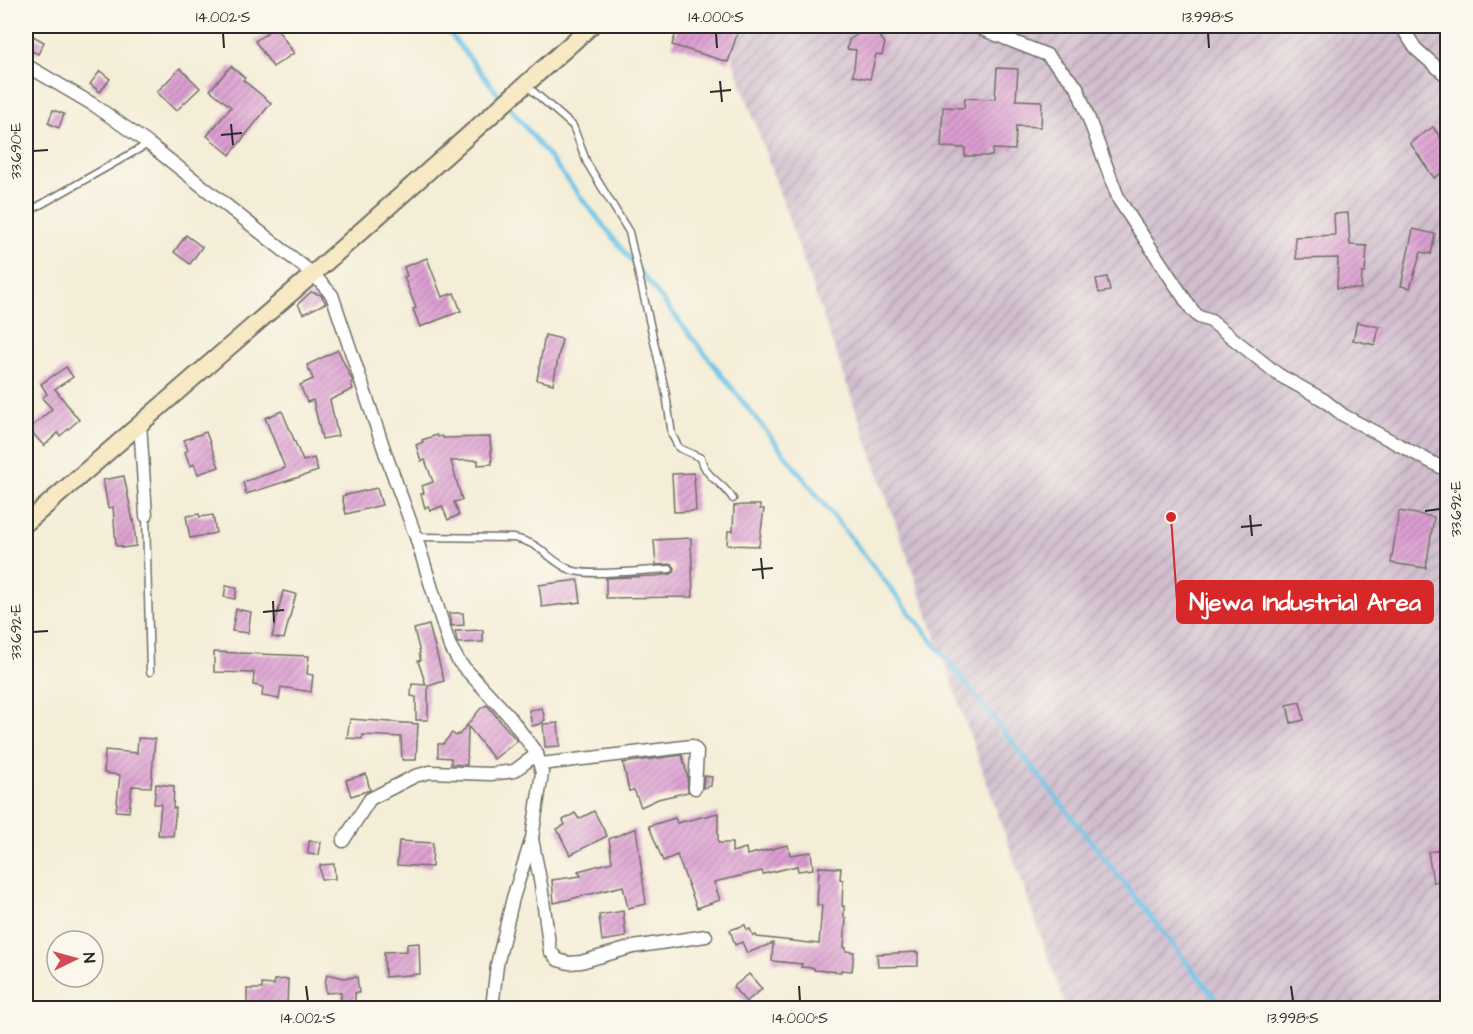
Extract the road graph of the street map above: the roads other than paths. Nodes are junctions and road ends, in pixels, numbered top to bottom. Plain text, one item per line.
1 (591, 26) edge
2 (974, 26) edge
3 (1401, 26) edge
4 (26, 65) edge
5 (1448, 77) edge
6 (525, 85) junction
7 (149, 144) junction
8 (26, 213) edge
9 (313, 274) junction
10 (140, 423) junction
11 (1448, 471) edge
12 (733, 499) dead end
13 (146, 516) joint
14 (26, 523) edge
15 (416, 537) junction
16 (670, 569) dead end
17 (150, 672) dead end
18 (539, 759) junction
19 (695, 788) dead end
20 (532, 838) junction
21 (344, 841) dead end
22 (706, 936) dead end
23 (492, 1008) edge

1 - 6 street
2 - 11 street
3 - 5 street
4 - 7 street
6 - 9 street
6 - 12 lane
7 - 8 lane
7 - 9 street
9 - 10 street
9 - 15 street
10 - 13 street
10 - 14 street
13 - 17 lane
15 - 16 lane
15 - 18 street
18 - 19 street
18 - 20 street
18 - 21 street
20 - 22 street
20 - 23 street

